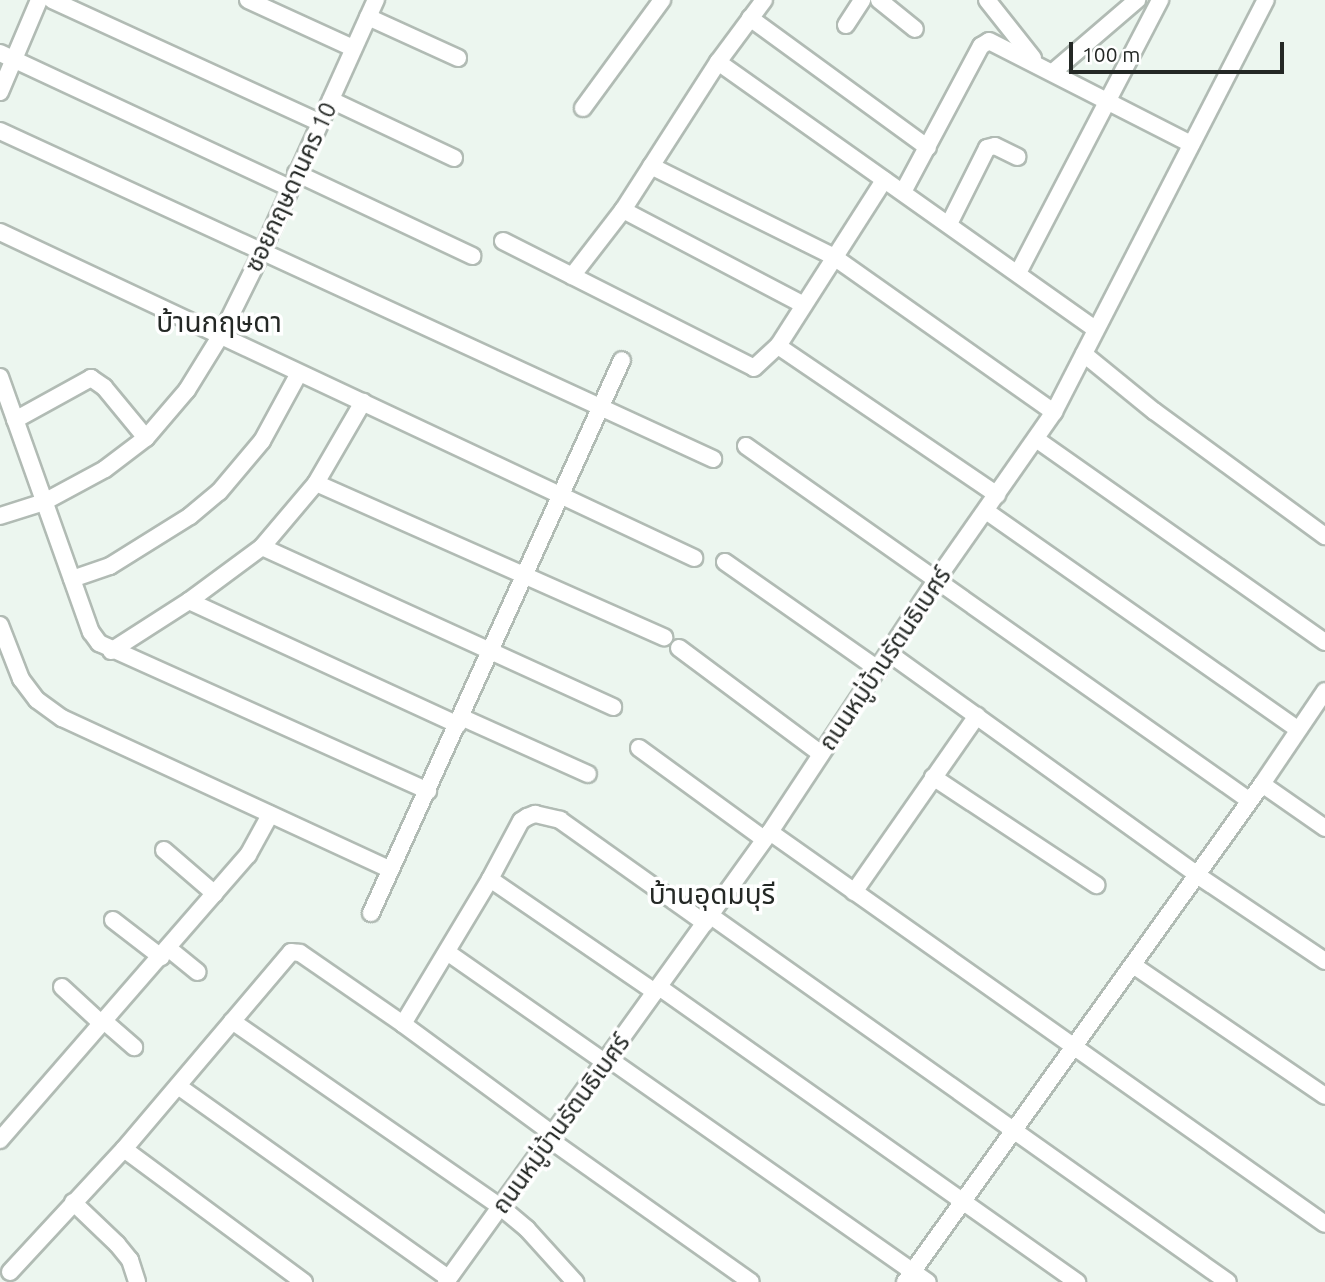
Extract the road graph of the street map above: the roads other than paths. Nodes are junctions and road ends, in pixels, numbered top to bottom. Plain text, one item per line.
1 (39, 0) edge
2 (52, 0) edge
3 (248, 0) edge
4 (376, 0) edge
5 (662, 0) edge
6 (764, 0) edge
7 (862, 0) edge
8 (879, 0) edge
9 (987, 0) edge
10 (1137, 0) edge
11 (1160, 0) edge
12 (1266, 0) edge
13 (368, 17) junction
14 (750, 18) junction
15 (846, 24) dead end
16 (915, 29) dead end
17 (354, 48) junction
18 (7, 56) edge
19 (458, 58) dead end
20 (718, 62) junction
21 (1036, 63) junction
22 (1053, 72) junction
23 (0, 92) edge
24 (331, 100) junction
25 (1105, 101) junction
26 (583, 108) dead end
27 (319, 122) junction
28 (0, 131) edge
29 (1191, 144) junction
30 (928, 148) junction
31 (1018, 157) dead end
32 (454, 158) dead end
33 (651, 166) junction
34 (293, 180) junction
35 (884, 180) junction
36 (903, 192) junction
37 (623, 209) junction
38 (948, 224) junction
39 (0, 232) edge
40 (503, 241) dead end
41 (262, 252) junction
42 (472, 256) dead end
43 (834, 257) junction
44 (1018, 273) junction
45 (572, 276) junction
46 (804, 305) junction
47 (1095, 329) junction
48 (221, 335) junction
49 (778, 346) junction
50 (1084, 354) junction
51 (622, 360) dead end
52 (299, 373) junction
53 (0, 377) edge
54 (363, 402) junction
55 (601, 408) junction
56 (1054, 412) junction
57 (15, 420) junction
58 (146, 438) junction
59 (1036, 439) junction
60 (746, 446) dead end
61 (713, 459) dead end
62 (316, 482) junction
63 (560, 493) junction
64 (997, 495) junction
65 (44, 502) junction
66 (986, 511) junction
67 (0, 516) edge
68 (1325, 536) edge
69 (262, 547) junction
70 (694, 558) dead end
71 (725, 562) dead end
72 (526, 575) junction
73 (72, 579) junction
74 (937, 579) junction
75 (189, 601) junction
76 (0, 625) edge
77 (664, 637) dead end
78 (1325, 642) edge
79 (679, 648) dead end
80 (111, 650) junction
81 (490, 652) junction
82 (890, 654) junction
83 (879, 670) junction
84 (1325, 691) edge
85 (613, 707) dead end
86 (977, 716) junction
87 (1318, 717) edge
88 (460, 721) junction
89 (1297, 729) junction
90 (639, 748) dead end
91 (821, 754) junction
92 (588, 774) dead end
93 (933, 777) junction
94 (1262, 784) junction
95 (428, 790) junction
96 (1250, 801) junction
97 (270, 816) junction
98 (1325, 828) edge
99 (767, 836) junction
100 (164, 850) dead end
101 (391, 870) junction
102 (1197, 875) junction
103 (491, 879) junction
104 (1096, 885) dead end
105 (854, 892) junction
106 (215, 894) junction
107 (371, 913) dead end
108 (113, 920) dead end
109 (708, 920) junction
110 (447, 951) junction
111 (165, 953) junction
112 (1325, 961) edge
113 (1133, 965) junction
114 (198, 972) dead end
115 (62, 987) dead end
116 (657, 990) junction
117 (232, 1021) junction
118 (103, 1022) junction
119 (403, 1024) junction
120 (134, 1047) dead end
121 (1074, 1047) junction
122 (607, 1061) junction
123 (178, 1086) junction
124 (1325, 1096) edge
125 (1014, 1132) junction
126 (551, 1136) junction
127 (0, 1140) edge
128 (124, 1149) junction
129 (73, 1202) junction
130 (964, 1202) junction
131 (502, 1208) junction
132 (1325, 1224) edge
133 (10, 1272) dead end
134 (909, 1277) edge
135 (447, 1280) edge
136 (137, 1282) edge
137 (304, 1282) edge
138 (575, 1282) edge
139 (751, 1282) edge
140 (928, 1282) edge
141 (1077, 1282) edge
142 (1228, 1282) edge

1 - 18 street
2 - 27 street
3 - 17 street
4 - 13 street, ซอยกฤษดานคร 10
5 - 26 street
6 - 14 street
7 - 15 street
8 - 16 street
9 - 21 street
10 - 22 street
11 - 25 street
12 - 29 street, ถนนหมู่บ้านรัตนธิเบศร์
13 - 17 street, ซอยกฤษดานคร 10
13 - 19 street
14 - 20 street
14 - 30 street
17 - 24 street, ซอยกฤษดานคร 10
18 - 23 street
18 - 34 street
20 - 33 street
20 - 35 street
21 - 22 street
21 - 30 street
22 - 25 street
24 - 27 street, ซอยกฤษดานคร 10
24 - 32 street
25 - 29 street
25 - 44 street
27 - 34 street, ซอยกฤษดานคร 10
28 - 41 street
29 - 47 street, ถนนหมู่บ้านรัตนธิเบศร์
30 - 36 street
31 - 38 street
33 - 37 street
33 - 43 street
34 - 41 street, ซอยกฤษดานคร 10
34 - 42 street
35 - 36 street
35 - 43 street
36 - 38 street
37 - 45 street
37 - 46 street
38 - 44 street
39 - 48 street
40 - 45 street
41 - 48 street, ซอยกฤษดานคร 10
41 - 55 street
43 - 46 street
43 - 56 street
44 - 47 street
45 - 49 street
46 - 49 street
47 - 50 street, ถนนหมู่บ้านรัตนธิเบศร์
48 - 52 street
48 - 58 street, ซอยกฤษดานคร 10
49 - 64 street
50 - 56 street, ถนนหมู่บ้านรัตนธิเบศร์
50 - 68 street
51 - 55 street
52 - 54 street
52 - 73 street
53 - 57 street
54 - 62 street
54 - 63 street
55 - 61 street
55 - 63 street
56 - 59 street, ถนนหมู่บ้านรัตนธิเบศร์
57 - 58 street
57 - 65 street
58 - 65 street, ซอยกฤษดานคร 10
59 - 64 street, ถนนหมู่บ้านรัตนธิเบศร์
59 - 78 street
60 - 74 street
62 - 69 street
62 - 72 street
63 - 70 street
63 - 72 street
64 - 66 street, ถนนหมู่บ้านรัตนธิเบศร์
65 - 67 street, ซอยกฤษดานคร 10
65 - 73 street
66 - 74 street, ถนนหมู่บ้านรัตนธิเบศร์
66 - 89 street
69 - 75 street
69 - 81 street
71 - 83 street
72 - 77 street
72 - 81 street
73 - 80 street
74 - 82 street, ถนนหมู่บ้านรัตนธิเบศร์
74 - 96 street
75 - 80 street
75 - 88 street
76 - 97 street
79 - 91 street
80 - 95 street
81 - 85 street
81 - 88 street
82 - 83 street, ถนนหมู่บ้านรัตนธิเบศร์
82 - 86 street
83 - 91 street, ถนนหมู่บ้านรัตนธิเบศร์
84 - 87 street
86 - 93 street
86 - 102 street
87 - 89 street
88 - 92 street
88 - 95 street
89 - 94 street
90 - 99 street
91 - 99 street, ถนนหมู่บ้านรัตนธิเบศร์
93 - 104 street
93 - 105 street
94 - 96 street
94 - 98 street
95 - 101 street
96 - 102 street
97 - 101 street
97 - 106 street
99 - 105 street
99 - 109 street, ถนนหมู่บ้านรัตนธิเบศร์
100 - 106 street
101 - 107 street
102 - 112 street
102 - 113 street
103 - 109 street
103 - 110 street
103 - 116 street
105 - 121 street
106 - 111 street
108 - 111 street
109 - 116 street, ถนนหมู่บ้านรัตนธิเบศร์
109 - 125 street
110 - 119 street
110 - 122 street
111 - 114 street
111 - 118 street
113 - 121 street
113 - 124 street
115 - 118 street
116 - 122 street, ถนนหมู่บ้านรัตนธิเบศร์
116 - 130 street
117 - 119 street
117 - 123 street
117 - 131 street
118 - 120 street
118 - 127 street
119 - 126 street
121 - 125 street
121 - 132 street
122 - 126 street, ถนนหมู่บ้านรัตนธิเบศร์
122 - 134 street
123 - 128 street
123 - 135 street
125 - 130 street
125 - 142 street
126 - 131 street, ถนนหมู่บ้านรัตนธิเบศร์
126 - 139 street
128 - 129 street
128 - 137 street
129 - 133 street
129 - 136 street
130 - 134 street
130 - 141 street
131 - 135 street, ถนนหมู่บ้านรัตนธิเบศร์
131 - 138 street
134 - 140 street

